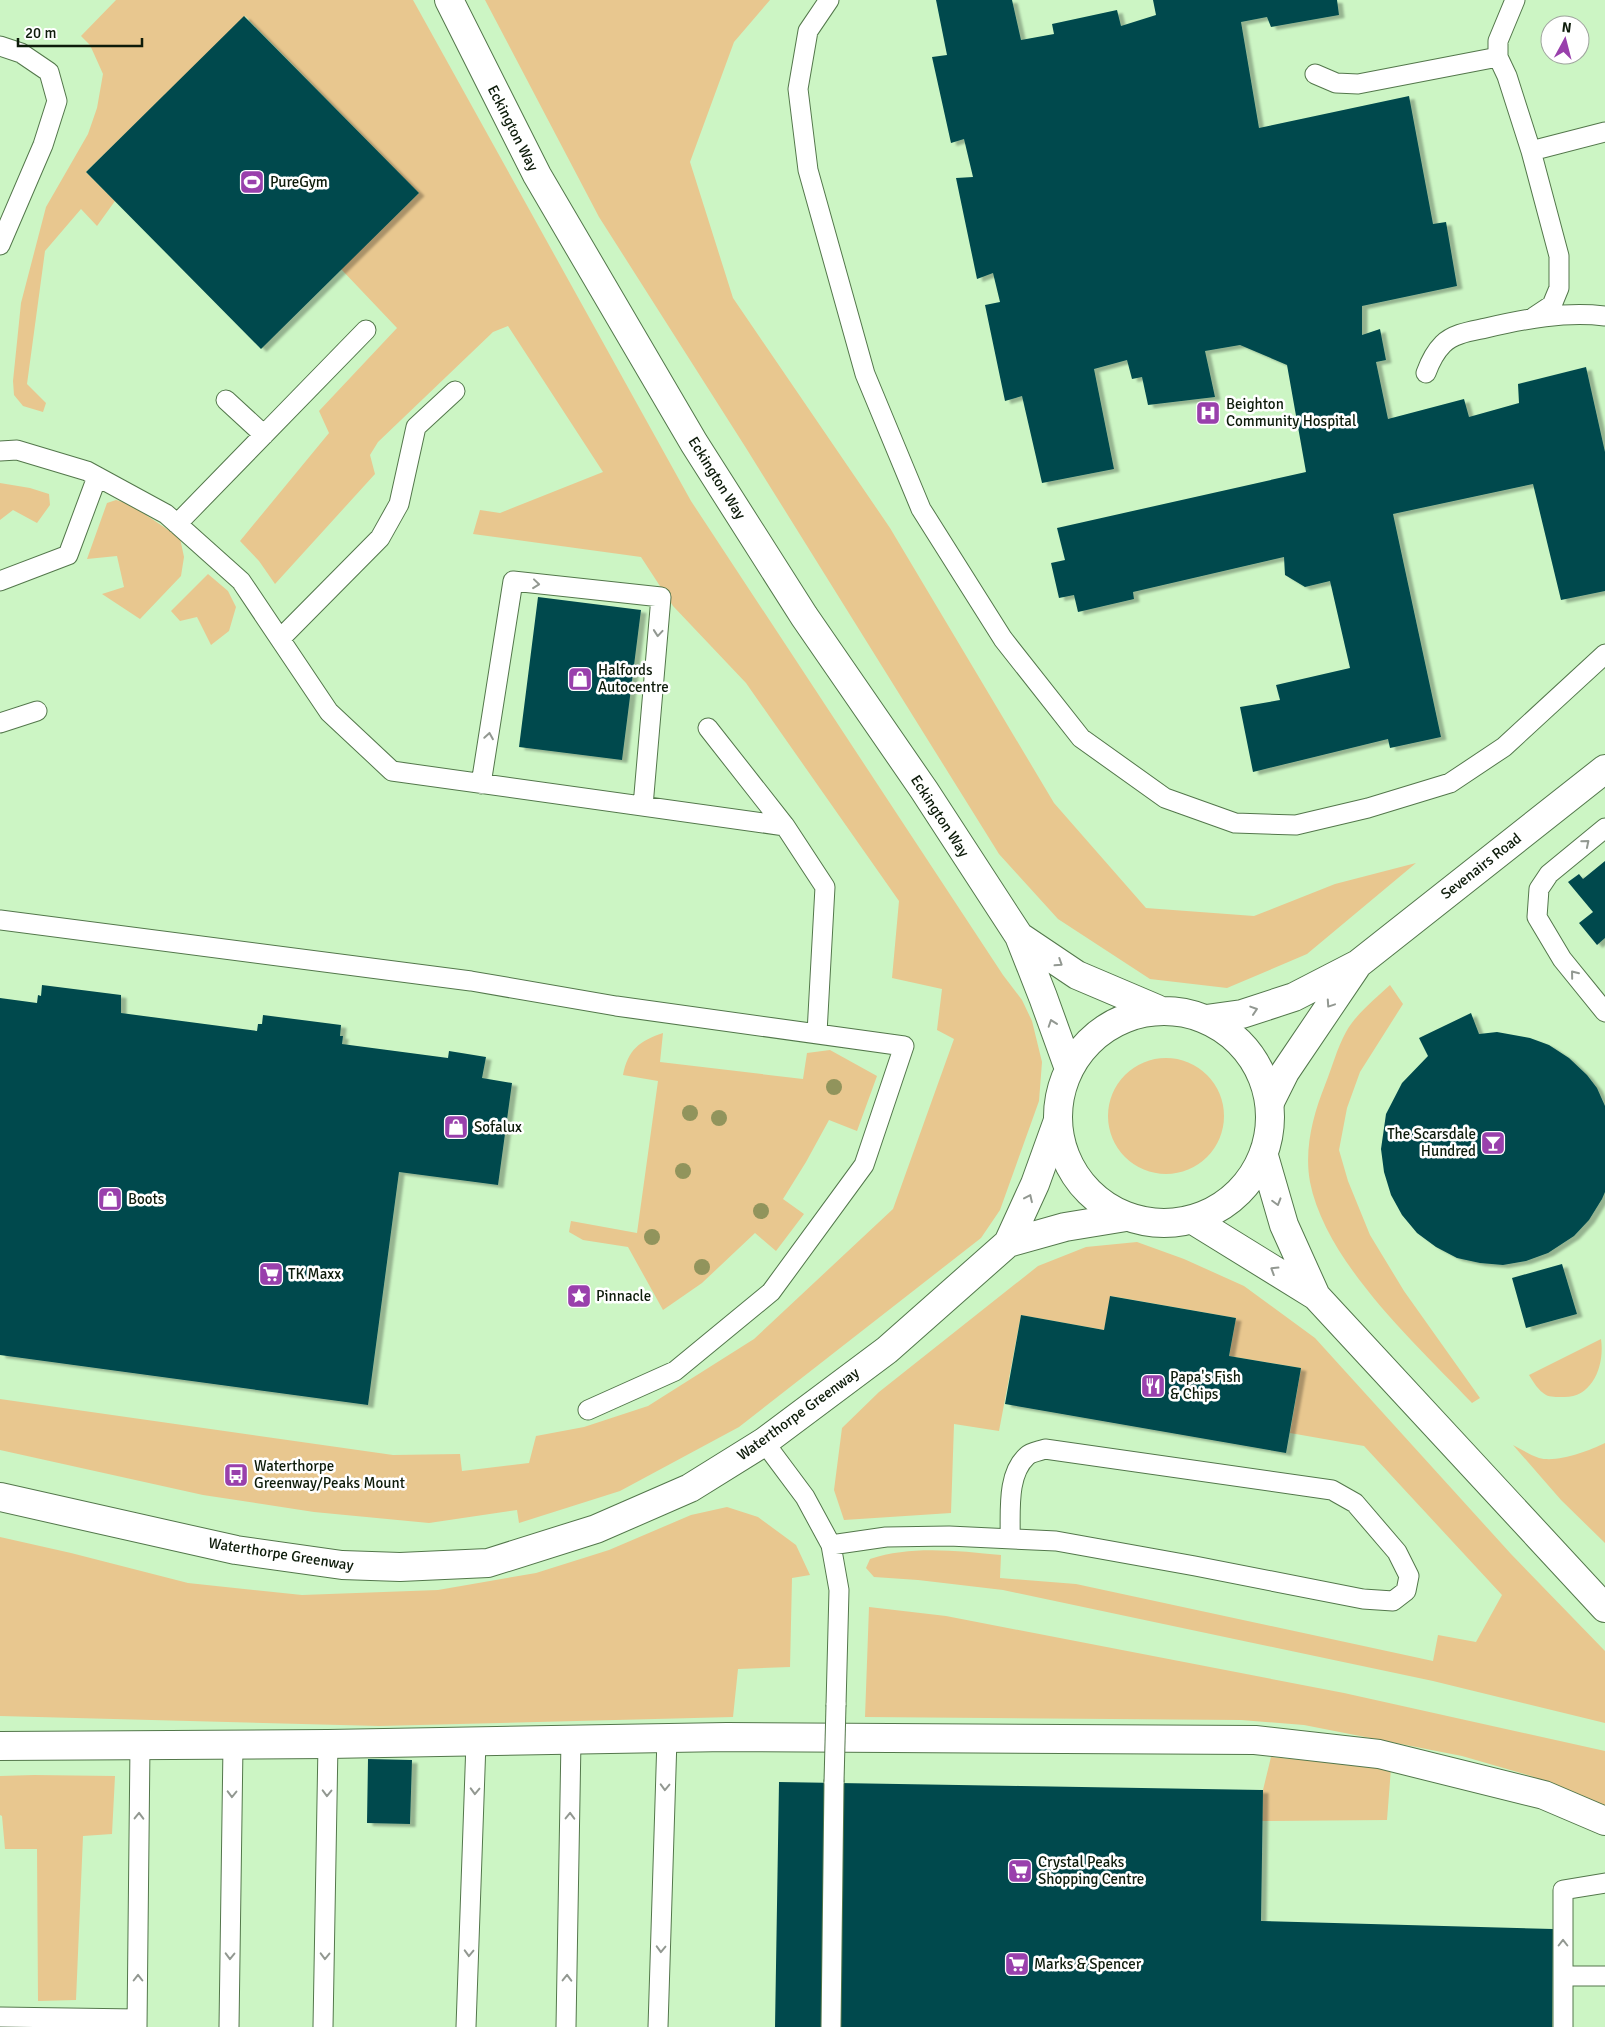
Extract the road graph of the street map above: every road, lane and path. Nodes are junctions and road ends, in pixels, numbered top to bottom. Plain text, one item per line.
1 (449, 0) edge
2 (829, 0) edge
3 (1514, 0) edge
4 (0, 46) edge
5 (1498, 57) junction
6 (1315, 74) dead end
7 (1605, 132) edge
8 (1531, 151) junction
9 (0, 245) edge
10 (1605, 316) edge
11 (1534, 317) junction
12 (366, 330) dead end
13 (1426, 373) dead end
14 (455, 390) dead end
15 (226, 400) dead end
16 (264, 435) junction
17 (0, 452) edge
18 (97, 477) junction
19 (177, 524) junction
20 (0, 581) edge
21 (280, 638) junction
22 (1605, 654) edge
23 (37, 710) dead end
24 (0, 723) edge
25 (708, 728) dead end
26 (1605, 769) edge
27 (481, 784) junction
28 (643, 806) junction
29 (785, 826) junction
30 (1605, 828) edge
31 (0, 920) edge
32 (1018, 936) junction
33 (1358, 964) junction
34 (1157, 1009) junction
35 (1605, 1012) edge
36 (1206, 1019) junction
37 (817, 1034) junction
38 (1068, 1069) junction
39 (1270, 1102) junction
40 (1057, 1123) junction
41 (1264, 1156) junction
42 (1126, 1217) junction
43 (1193, 1220) junction
44 (1008, 1243) junction
45 (1316, 1296) junction
46 (588, 1410) dead end
47 (764, 1442) junction
48 (0, 1497) edge
49 (1010, 1539) junction
50 (831, 1545) junction
51 (1605, 1608) edge
52 (667, 1738) junction
53 (571, 1740) junction
54 (476, 1742) junction
55 (328, 1744) junction
56 (140, 1745) junction
57 (233, 1745) junction
58 (0, 1746) edge
59 (1605, 1821) edge
60 (1605, 1883) edge
61 (1563, 1976) junction
62 (1605, 1976) edge
63 (0, 2018) edge
64 (137, 2023) edge
65 (229, 2027) edge
66 (324, 2027) edge
67 (466, 2027) edge
68 (566, 2027) edge
69 (658, 2027) edge
70 (831, 2027) edge
71 (1563, 2027) edge

1 - 32 street, Eckington Way
2 - 22 lane
3 - 5 lane
4 - 9 lane
5 - 6 lane
5 - 8 lane
7 - 8 lane
8 - 11 lane
10 - 11 lane
11 - 13 lane
12 - 16 lane
14 - 21 lane
15 - 16 lane
16 - 19 lane
17 - 18 lane
18 - 19 lane
18 - 20 lane
19 - 21 lane
21 - 27 lane
23 - 24 lane
25 - 29 lane
26 - 33 street, Sevenairs Road
27 - 28 lane
27 -> 28 lane
28 - 29 lane
29 - 37 lane
35 -> 30 lane
31 - 37 lane
32 -> 34 street, Eckington Way
38 -> 32 street, Eckington Way
36 -> 33 street, Sevenairs Road
33 -> 39 street, Sevenairs Road
34 - 36 street
34 - 38 street
36 - 39 street
37 - 46 lane
38 - 40 street
39 - 41 street
40 - 42 street
44 -> 40 street, Waterthorpe Greenway
41 - 43 street
41 -> 45 street
42 - 43 street
42 - 44 street, Waterthorpe Greenway
45 -> 43 street
44 - 47 street, Waterthorpe Greenway
45 - 51 street
47 - 48 street, Waterthorpe Greenway
47 - 50 lane
49 - 49 lane
49 - 50 lane
50 - 70 lane, bridge
52 - 53 street
52 - 59 street
52 -> 69 lane
53 - 54 street
68 -> 53 lane
54 - 55 street
54 -> 67 lane
55 - 57 street
55 -> 66 lane
56 - 57 street
56 - 58 street
64 -> 56 lane
57 -> 65 lane
61 -> 60 lane
61 - 62 lane
61 - 71 lane
63 - 64 lane

